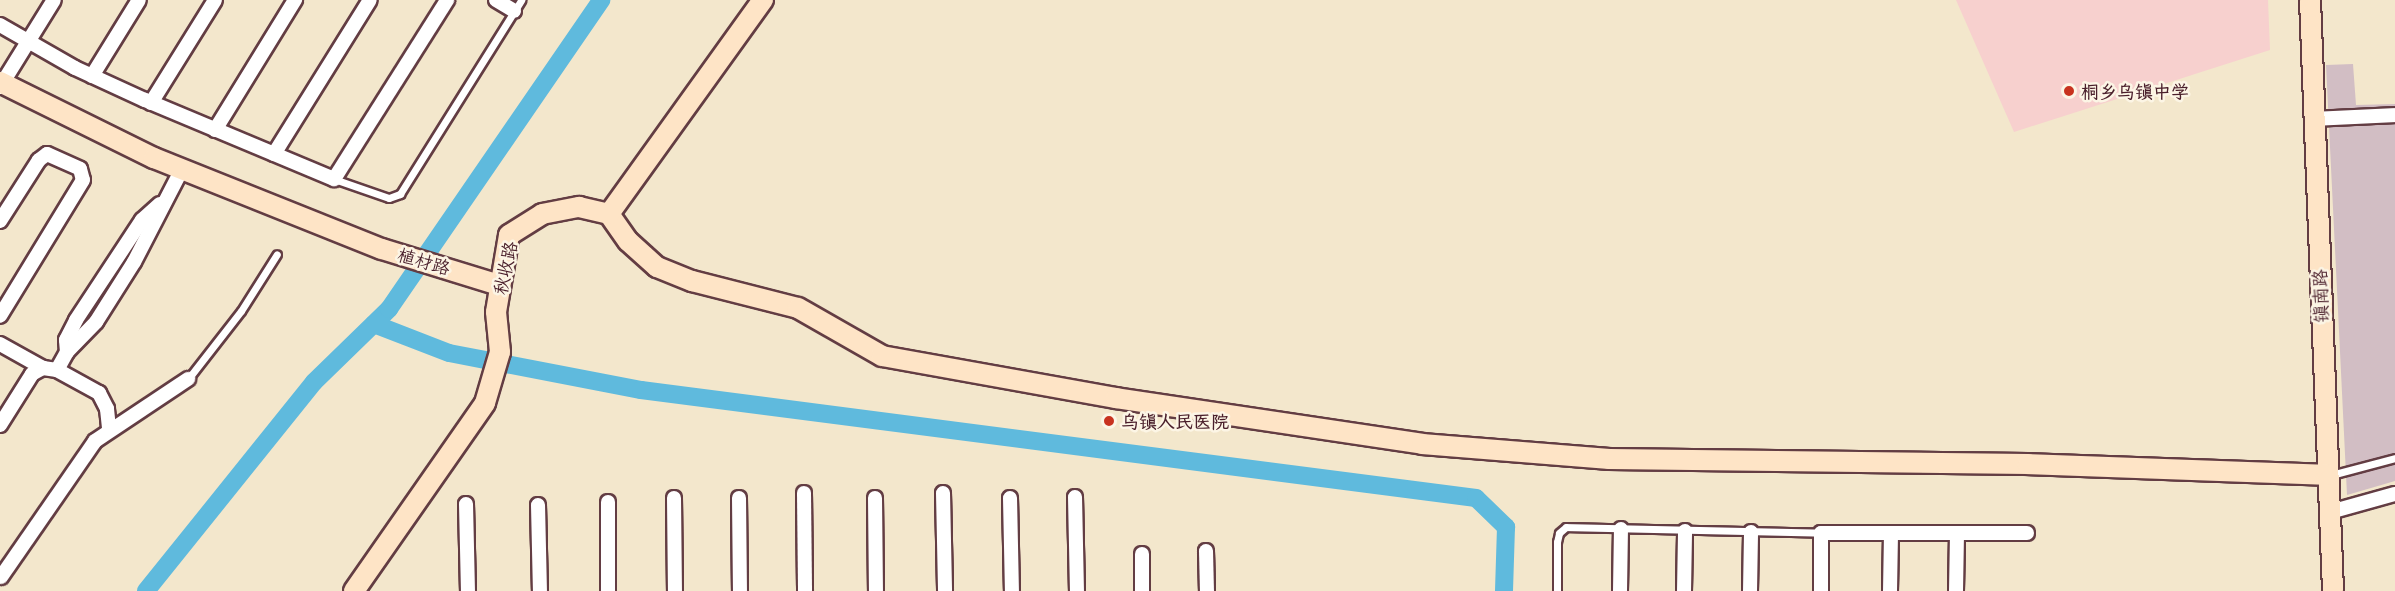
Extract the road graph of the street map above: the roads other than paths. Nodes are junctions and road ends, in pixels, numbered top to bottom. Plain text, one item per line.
1 (54, 0) edge
2 (139, 0) edge
3 (215, 0) edge
4 (295, 0) edge
5 (370, 0) edge
6 (447, 0) edge
7 (496, 0) edge
8 (763, 0) edge
9 (2310, 0) edge
10 (517, 6) edge
11 (0, 25) edge
12 (28, 42) junction
13 (92, 76) junction
14 (1, 84) edge
15 (151, 103) junction
16 (2395, 115) edge
17 (2314, 119) junction
18 (215, 130) junction
19 (274, 154) junction
20 (182, 169) junction
21 (334, 179) junction
22 (609, 214) junction
23 (0, 221) edge
24 (277, 254) dead end
25 (499, 285) junction
26 (0, 316) edge
27 (0, 344) edge
28 (43, 368) junction
29 (57, 370) junction
30 (188, 379) joint
31 (0, 425) edge
32 (109, 429) junction
33 (2395, 458) edge
34 (2328, 475) junction
35 (804, 493) dead end
36 (943, 493) dead end
37 (2395, 494) edge
38 (1075, 497) dead end
39 (674, 498) dead end
40 (739, 498) dead end
41 (875, 498) dead end
42 (1010, 498) dead end
43 (608, 502) dead end
44 (466, 504) dead end
45 (538, 504) dead end
46 (2330, 512) junction
47 (1622, 529) junction
48 (1685, 531) junction
49 (1751, 532) junction
50 (1821, 533) junction
51 (1891, 533) junction
52 (1957, 533) junction
53 (2027, 533) dead end
54 (1206, 551) dead end
55 (1142, 554) dead end
56 (1, 582) edge
57 (354, 591) edge
58 (468, 591) edge
59 (540, 591) edge
60 (608, 591) edge
61 (675, 591) edge
62 (740, 591) edge
63 (805, 591) edge
64 (876, 591) edge
65 (945, 591) edge
66 (1012, 591) edge
67 (1077, 591) edge
68 (1142, 591) edge
69 (1207, 591) edge
70 (1557, 591) edge
71 (1620, 591) edge
72 (1684, 591) edge
73 (1750, 591) edge
74 (1821, 591) edge
75 (1890, 591) edge
76 (1956, 591) edge
77 (2333, 591) edge

1 - 12 street
2 - 13 street
3 - 15 street
4 - 18 street
5 - 19 street
6 - 21 street
7 - 10 street
8 - 22 street
9 - 17 street, 镇南路
10 - 21 lane
11 - 12 street
12 - 13 street
12 - 14 street
13 - 15 street
14 - 20 street, 植材路
15 - 18 street
16 - 17 street
17 - 34 street, 镇南路
18 - 19 street
19 - 21 street
20 - 25 street, 植材路
20 - 29 street
22 - 25 street, 秋收路
22 - 34 street
23 - 26 street
24 - 30 lane
25 - 57 street, 秋收路
27 - 28 street
28 - 29 street
28 - 31 street
29 - 32 street
30 - 32 street
32 - 56 street
33 - 34 lane
34 - 46 street, 镇南路
35 - 63 street
36 - 65 street
37 - 46 street
38 - 67 street
39 - 61 street
40 - 62 street
41 - 64 street
42 - 66 street
43 - 60 street
44 - 58 street
45 - 59 street
46 - 77 street, 镇南路
47 - 48 lane
47 - 70 lane
47 - 71 street
48 - 49 lane
48 - 72 street
49 - 50 lane
49 - 73 street
50 - 51 street
50 - 74 street
51 - 52 street
51 - 75 street
52 - 53 street
52 - 76 street
54 - 69 street
55 - 68 street

